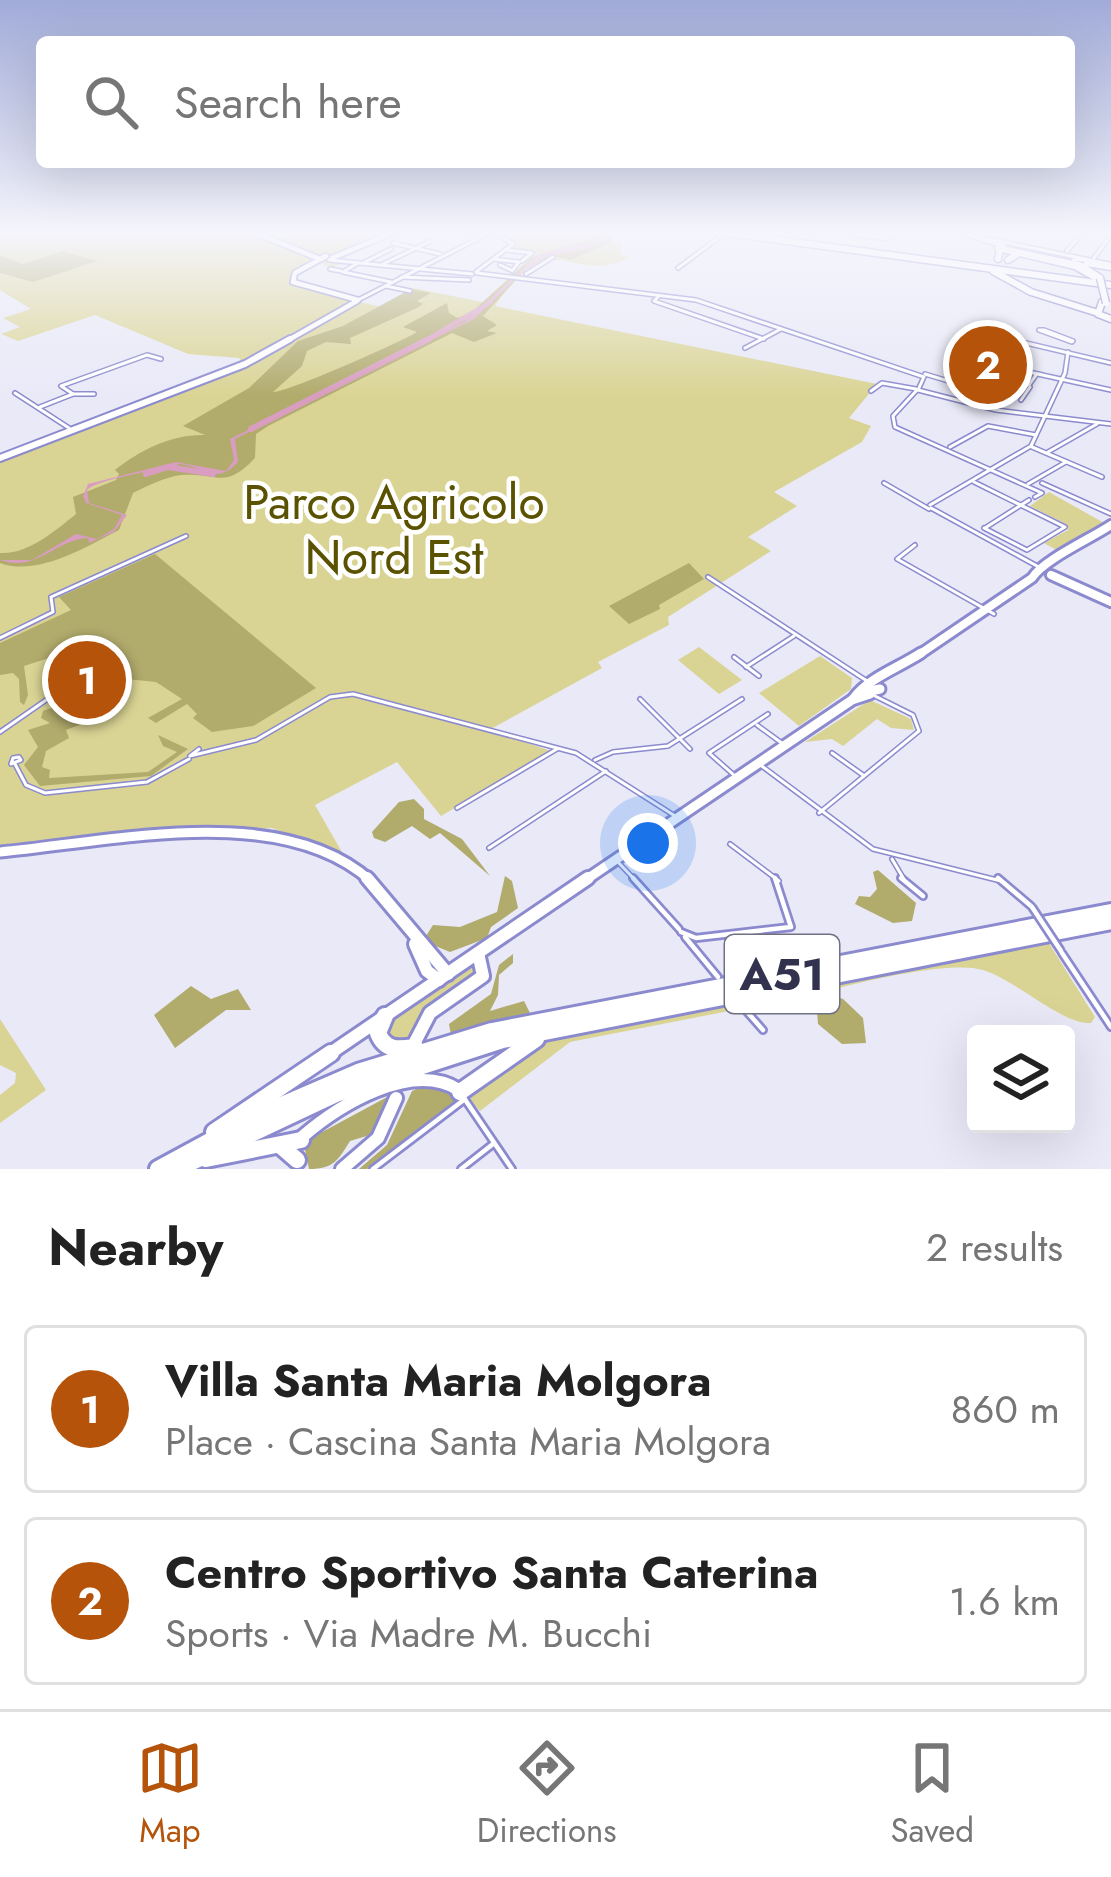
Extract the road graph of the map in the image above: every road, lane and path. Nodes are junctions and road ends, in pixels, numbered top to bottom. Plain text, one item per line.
1 (312, 288) edge
2 (382, 288) edge
3 (393, 288) edge
4 (603, 288) edge
5 (1014, 288) edge
6 (410, 291) dead end
7 (660, 296) junction
8 (1036, 297) junction
9 (352, 300) junction
10 (1107, 312) edge
11 (784, 328) junction
12 (992, 335) dead end
13 (764, 339) junction
14 (1072, 342) dead end
15 (746, 348) dead end
16 (1060, 350) junction
17 (1068, 352) junction
18 (160, 359) dead end
19 (1111, 363) edge
20 (113, 367) junction
21 (123, 372) dead end
22 (916, 372) junction
23 (924, 377) junction
24 (943, 379) junction
25 (1002, 379) dead end
26 (1061, 379) junction
27 (1018, 382) junction
28 (1029, 385) junction
29 (917, 390) junction
30 (1001, 390) dead end
31 (1111, 390) edge
32 (15, 392) dead end
33 (871, 392) dead end
34 (73, 394) junction
35 (94, 394) dead end
36 (956, 399) junction
37 (966, 399) junction
38 (1022, 400) dead end
39 (972, 403) junction
40 (1016, 405) dead end
41 (38, 408) junction
42 (1015, 412) junction
43 (1042, 416) junction
44 (1098, 423) junction
45 (1111, 424) edge
46 (71, 429) junction
47 (1036, 436) junction
48 (1030, 446) junction
49 (948, 448) junction
50 (1046, 453) junction
51 (0, 458) edge
52 (1066, 461) junction
53 (993, 470) junction
54 (1102, 477) dead end
55 (973, 481) junction
56 (884, 483) dead end
57 (1042, 483) dead end
58 (1026, 485) junction
59 (1035, 497) dead end
60 (1029, 500) dead end
61 (1022, 505) junction
62 (928, 506) junction
63 (1111, 514) edge
64 (965, 515) dead end
65 (956, 521) junction
66 (1111, 525) edge
67 (986, 526) junction
68 (978, 532) junction
69 (186, 536) dead end
70 (915, 545) dead end
71 (1048, 570) junction
72 (708, 577) dead end
73 (1111, 602) edge
74 (989, 612) junction
75 (796, 635) junction
76 (0, 638) edge
77 (734, 657) dead end
78 (746, 667) junction
79 (759, 676) dead end
80 (867, 686) junction
81 (62, 689) dead end
82 (640, 699) dead end
83 (742, 699) dead end
84 (893, 703) junction
85 (768, 714) dead end
86 (755, 723) junction
87 (0, 732) edge
88 (679, 739) junction
89 (784, 745) junction
90 (559, 748) junction
91 (690, 749) dead end
92 (832, 753) dead end
93 (594, 761) junction
94 (0, 763) edge
95 (758, 763) junction
96 (608, 770) junction
97 (864, 776) junction
98 (736, 777) junction
99 (457, 808) dead end
100 (819, 813) junction
101 (676, 817) junction
102 (730, 844) dead end
103 (489, 848) dead end
104 (0, 852) edge
105 (892, 857) junction
106 (615, 859) junction
107 (923, 896) dead end
108 (1111, 912) edge
109 (1111, 921) edge
110 (681, 932) junction
111 (478, 953) junction
112 (444, 977) junction
113 (718, 977) dead end
114 (741, 1005) dead end
115 (386, 1016) junction
116 (610, 1018) junction
117 (1111, 1028) edge
118 (763, 1030) dead end
119 (454, 1041) junction
120 (415, 1042) dead end
121 (331, 1053) joint
122 (463, 1095) junction
123 (396, 1098) dead end
124 (494, 1143) junction
125 (295, 1158) edge
126 (181, 1164) edge
127 (158, 1169) edge
128 (342, 1169) edge
129 (373, 1169) edge
130 (461, 1169) edge
131 (512, 1169) edge

1 - 9 street
2 - 9 street
3 - 6 street
4 - 7 street
5 - 8 highway
7 - 11 street
7 - 13 street
8 - 10 highway
8 - 10 highway
9 - 46 street
11 - 13 street
11 - 22 street
12 - 16 street
13 - 15 street
14 - 16 street
16 - 17 street
17 - 19 street
17 - 26 street
18 - 20 street
20 - 21 street
20 - 34 street
22 - 23 street
22 - 24 street
23 - 24 street
23 - 29 street
24 - 37 street
25 - 27 street
26 - 28 street
26 - 31 street
26 - 43 street
27 - 28 street
27 - 30 street
28 - 38 street
29 - 33 street
29 - 36 street
29 - 49 street
32 - 41 street
34 - 35 street
34 - 41 street
36 - 37 street
36 - 39 street
37 - 39 street
39 - 42 street
40 - 42 street
41 - 46 street
42 - 43 street
43 - 44 street
43 - 47 street
44 - 45 street
44 - 50 street
46 - 51 street
47 - 48 street
47 - 49 street
48 - 50 street
48 - 53 street
49 - 53 street
50 - 52 street
52 - 54 street
52 - 58 street
53 - 55 street
53 - 58 street
55 - 61 street
55 - 62 street
56 - 62 street
57 - 63 street
58 - 59 street
60 - 61 street
61 - 67 street
61 - 67 street
62 - 65 street
64 - 65 street
65 - 68 street
66 - 71 street
67 - 68 street
68 - 71 street
69 - 76 street
70 - 74 street
71 - 73 street
71 - 74 street
72 - 75 street
74 - 80 street
75 - 78 street
75 - 80 street
77 - 78 street
78 - 79 street
80 - 84 street
80 - 84 street
80 - 89 street
81 - 87 street
82 - 88 street
83 - 88 street
84 - 97 street
85 - 86 street
86 - 89 street
86 - 98 street
88 - 91 street
88 - 93 street
89 - 95 street
90 - 93 street
90 - 94 street
90 - 99 street
92 - 97 street
93 - 96 street
95 - 98 street
95 - 100 street
96 - 101 street
96 - 103 street
97 - 100 street
98 - 101 street
100 - 105 street
101 - 106 street
102 - 110 street
104 - 112 street
105 - 107 street
105 - 117 street, bridge
106 - 110 street
106 - 111 street
108 - 119 highway, A51
109 - 116 highway, A51
110 - 113 street
111 - 112 street
111 - 120 street
112 - 115 street
114 - 118 street
115 - 119 highway
115 - 121 street
116 - 122 highway
116 - 126 highway, A51
119 - 126 highway, A51
121 - 126 highway
122 - 124 street
122 - 125 street
122 - 129 street
123 - 128 street
124 - 130 street
124 - 131 street
125 - 126 highway
126 - 127 highway, A51

